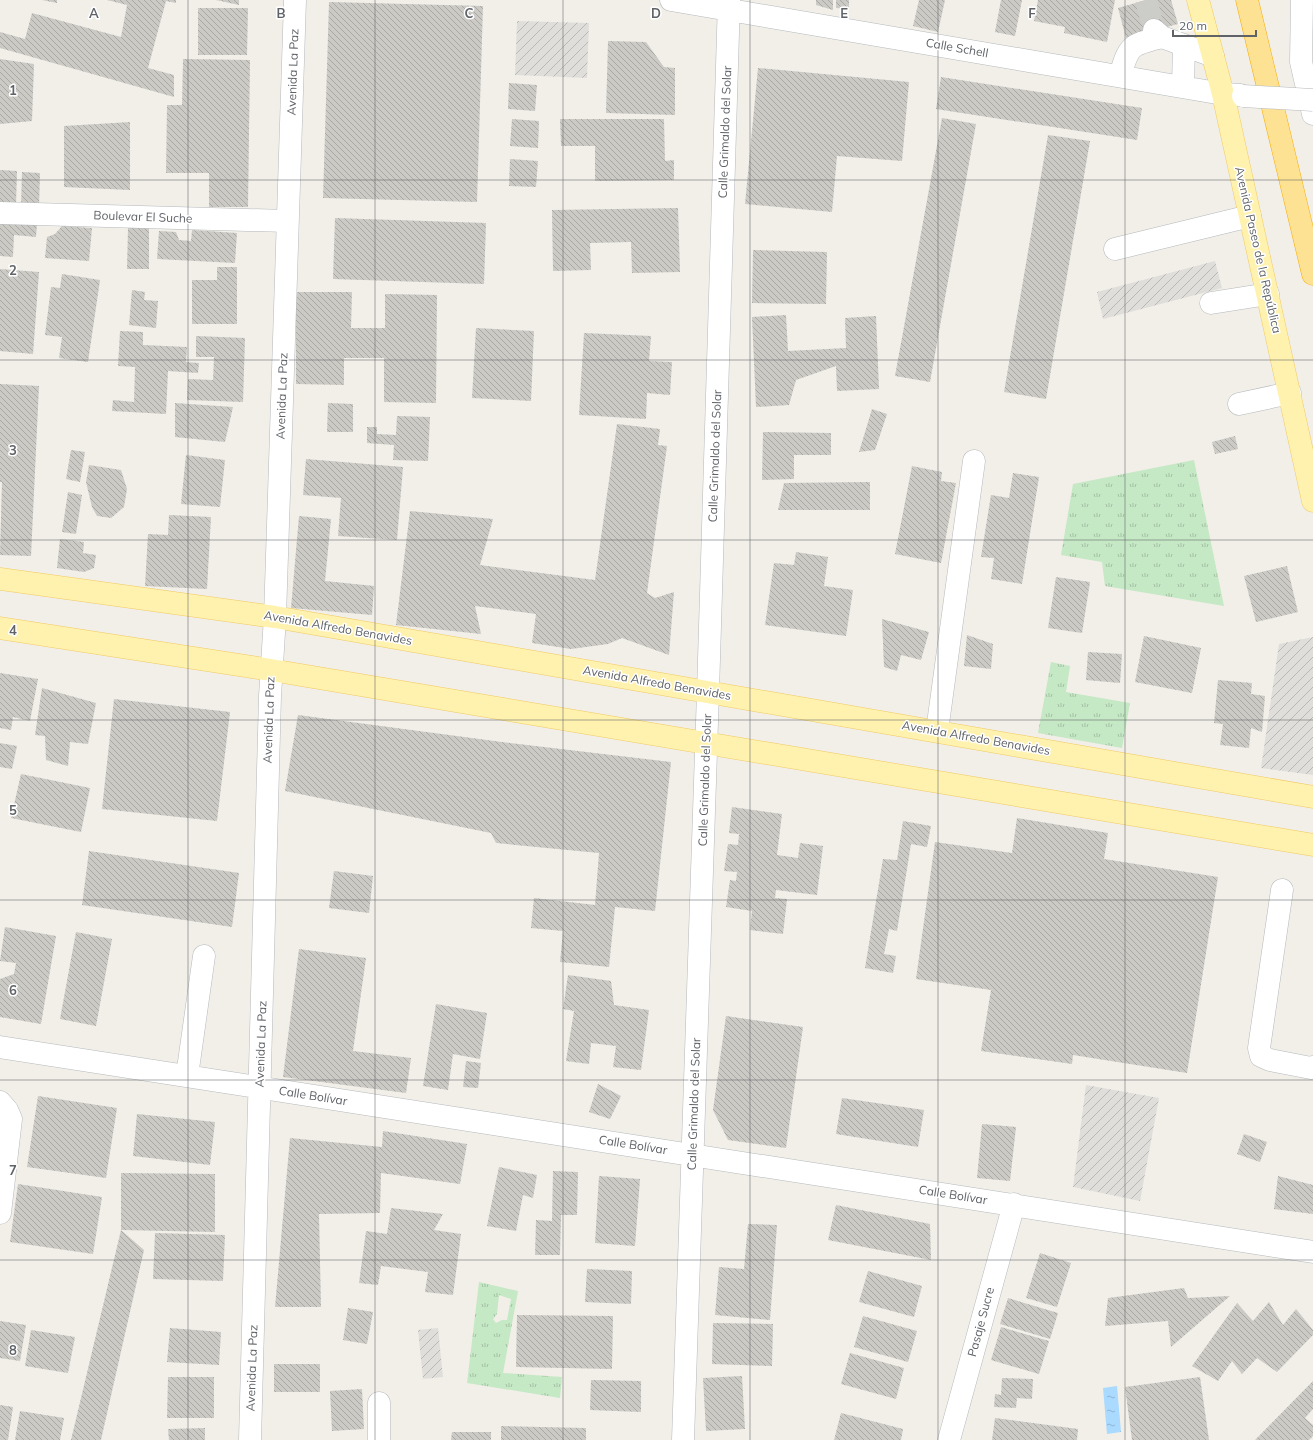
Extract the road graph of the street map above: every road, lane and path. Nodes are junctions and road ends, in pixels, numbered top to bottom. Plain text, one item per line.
1 (295, 0) edge
2 (671, 0) edge
3 (1198, 0) edge
4 (1246, 0) edge
5 (1302, 0) edge
6 (1311, 0) edge
7 (1313, 3) edge
8 (729, 5) edge
9 (1184, 45) junction
10 (1213, 56) junction
11 (1120, 76) junction
12 (1183, 86) junction
13 (1233, 95) junction
14 (1313, 100) edge
15 (1313, 114) edge
16 (0, 214) edge
17 (1250, 216) junction
18 (287, 221) junction
19 (1115, 249) dead end
20 (1313, 274) edge
21 (1268, 294) junction
22 (1211, 303) dead end
23 (1290, 393) junction
24 (1240, 404) dead end
25 (974, 460) dead end
26 (1313, 501) edge
27 (0, 579) edge
28 (275, 617) junction
29 (0, 628) edge
30 (271, 670) junction
31 (708, 692) junction
32 (937, 731) junction
33 (706, 744) junction
34 (1313, 796) edge
35 (1313, 846) edge
36 (1282, 890) dead end
37 (204, 956) dead end
38 (0, 1047) edge
39 (1313, 1067) edge
40 (187, 1076) junction
41 (259, 1088) junction
42 (0, 1102) edge
43 (693, 1154) junction
44 (1014, 1204) junction
45 (0, 1214) edge
46 (1313, 1252) edge
47 (379, 1403) dead end
48 (250, 1440) edge
49 (379, 1440) edge
50 (683, 1440) edge
51 (949, 1440) edge

1 - 18 street, Avenida La Paz
2 - 8 street, Calle Schell
3 - 10 main road, Avenida Paseo de la República
4 - 20 highway
5 - 15 street
6 - 7 street
8 - 11 street, Calle Schell
8 - 31 street, Calle Grimaldo del Solar
9 - 10 street
9 - 11 street
9 - 12 street
10 - 13 main road, Avenida Paseo de la República
11 - 12 street, Calle Schell
12 - 13 street, Calle Schell
13 - 14 street, Calle Schell, bridge
13 - 17 main road, Avenida Paseo de la República
16 - 18 street, Boulevar El Suche
17 - 19 street
17 - 21 main road, Avenida Paseo de la República
18 - 28 street, Avenida La Paz
21 - 22 street
21 - 23 main road, Avenida Paseo de la República
23 - 24 street
23 - 26 main road, Avenida Paseo de la República
25 - 32 street
27 - 28 main road, Avenida Alfredo Benavides
28 - 30 street, Avenida La Paz
28 - 31 main road, Avenida Alfredo Benavides
29 - 30 main road
30 - 33 main road
30 - 41 street, Avenida La Paz
31 - 32 main road, Avenida Alfredo Benavides
31 - 33 street, Calle Grimaldo del Solar
32 - 34 main road, Avenida Alfredo Benavides
33 - 35 main road
33 - 43 street, Calle Grimaldo del Solar
36 - 39 street
37 - 40 street
38 - 40 street, Calle Bolívar
40 - 41 street, Calle Bolívar
41 - 43 street, Calle Bolívar
41 - 48 street, Avenida La Paz
42 - 45 street
43 - 44 street, Calle Bolívar
43 - 50 street, Calle Grimaldo del Solar
44 - 46 street, Calle Bolívar
44 - 51 street, Pasaje Sucre
47 - 49 street

